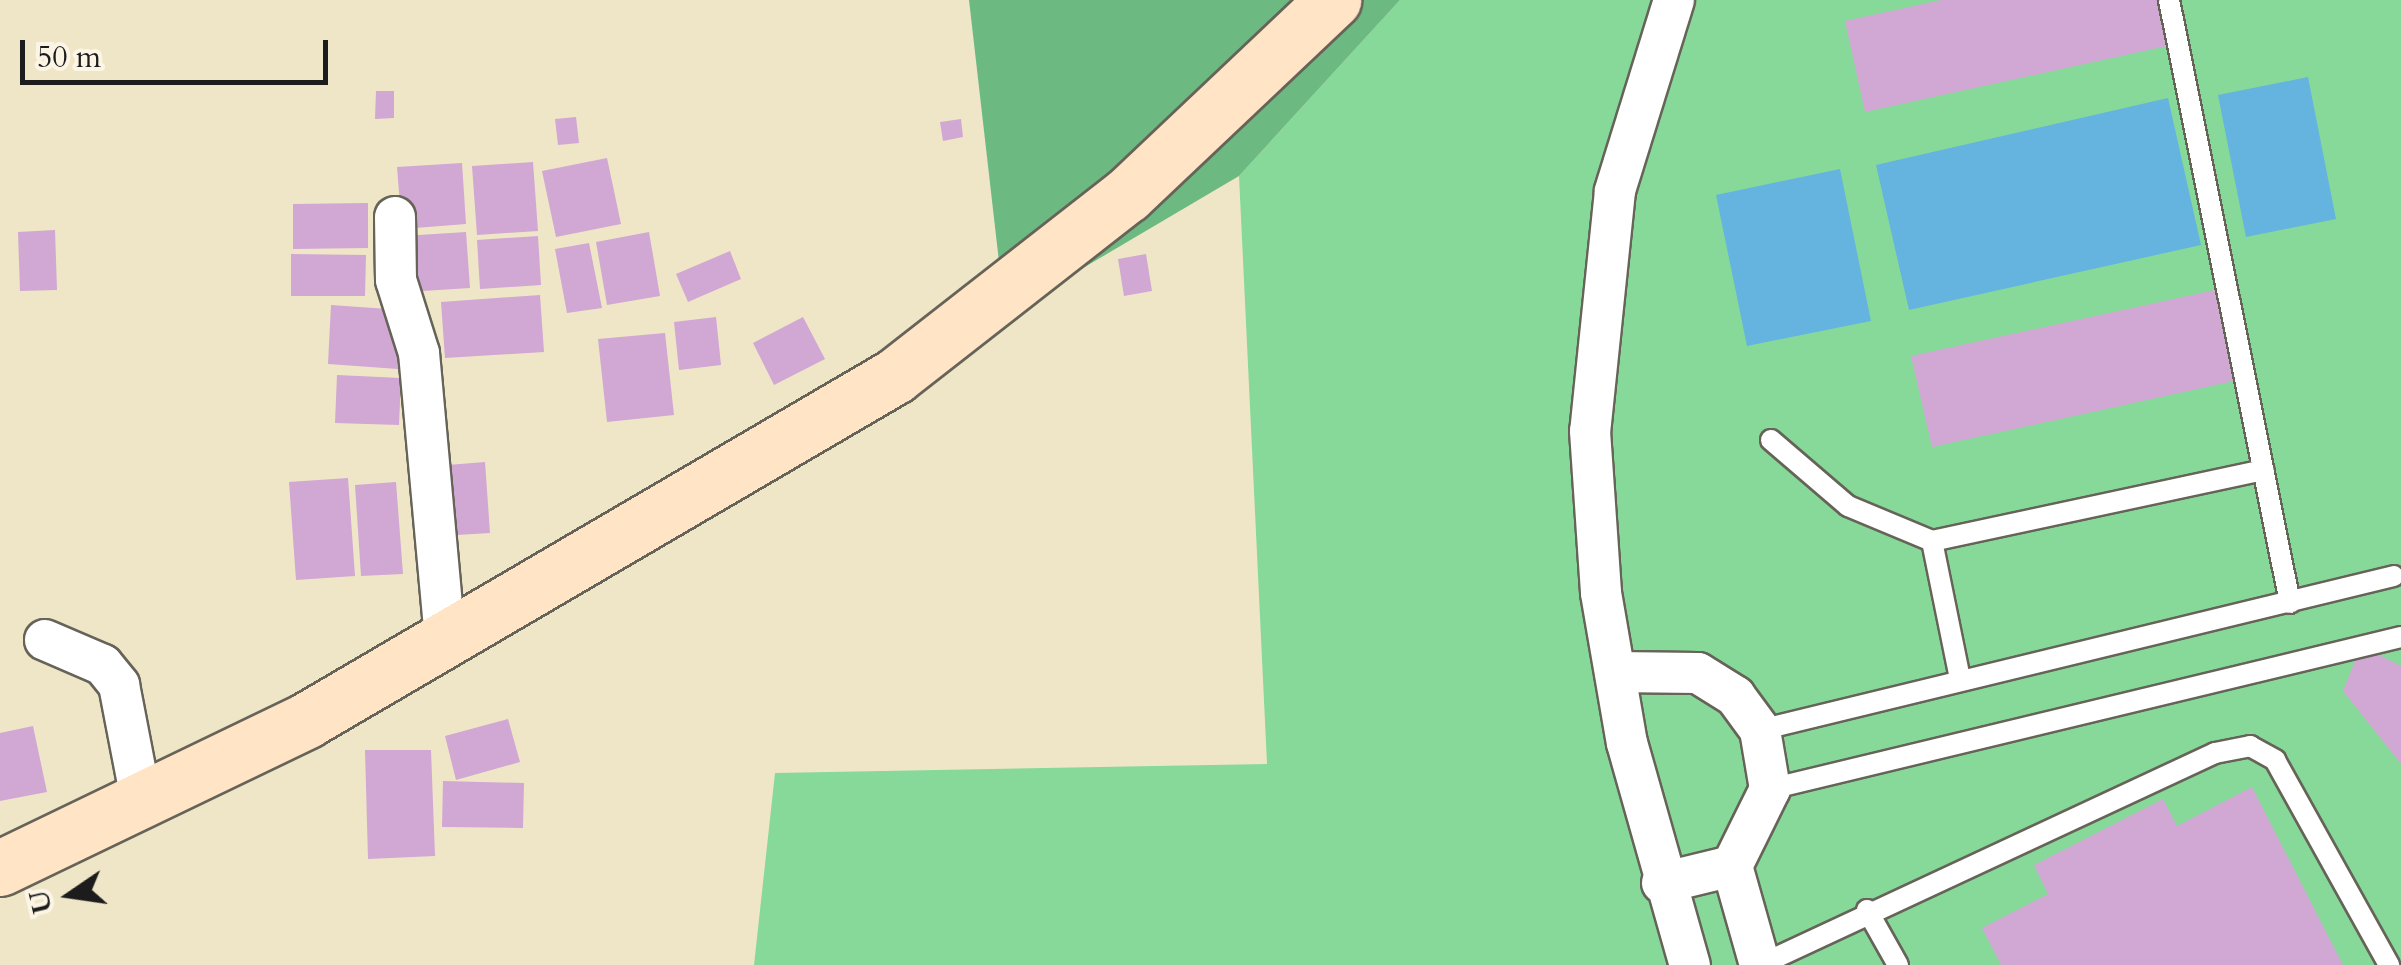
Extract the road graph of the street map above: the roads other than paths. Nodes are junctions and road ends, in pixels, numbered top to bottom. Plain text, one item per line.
1 (1332, 0) edge
2 (1674, 0) edge
3 (2169, 0) edge
4 (395, 217) dead end
5 (1771, 440) dead end
6 (2263, 470) junction
7 (1932, 540) junction
8 (2394, 576) dead end
9 (2290, 603) junction
10 (445, 636) junction
11 (2401, 636) edge
12 (45, 640) dead end
13 (1615, 672) junction
14 (1960, 679) junction
15 (1760, 730) junction
16 (1770, 788) junction
17 (142, 805) junction
18 (1732, 866) junction
19 (0, 868) edge
20 (1662, 883) junction
21 (1867, 910) junction
22 (1690, 965) edge
23 (1760, 965) edge
24 (1898, 965) edge
25 (2389, 965) edge

1 - 10 street
2 - 13 street
3 - 6 lane
4 - 10 street
5 - 7 lane
6 - 7 lane
6 - 9 lane
7 - 14 lane
8 - 9 lane
9 - 14 lane
10 - 17 street
11 - 16 lane
12 - 17 street
13 - 15 street
13 - 20 street
14 - 15 lane
15 - 16 street
16 - 18 street
17 - 19 street
18 - 20 street
18 - 23 street
20 - 22 street
21 - 23 lane
21 - 24 lane
21 - 25 lane

